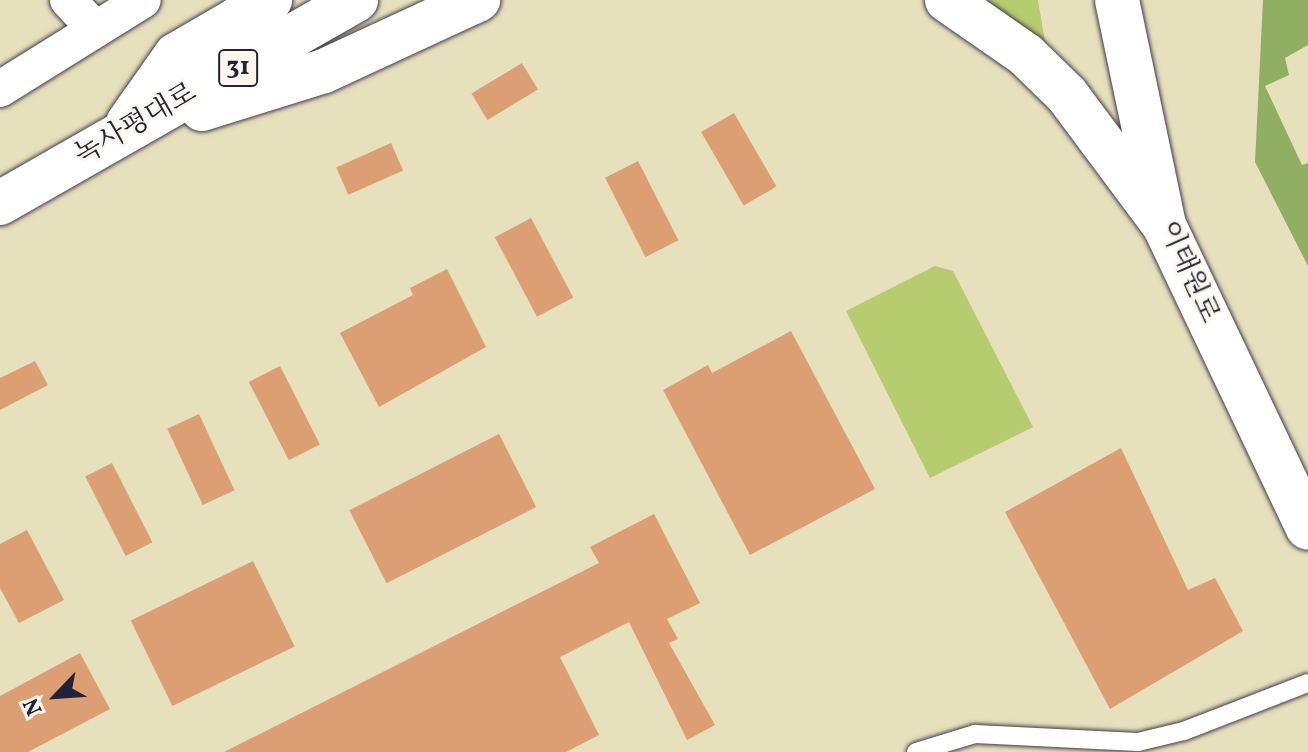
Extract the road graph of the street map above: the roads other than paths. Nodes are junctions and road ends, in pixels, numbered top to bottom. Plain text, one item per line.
1 (68, 0) edge
2 (143, 0) edge
3 (270, 0) edge
4 (356, 0) edge
5 (456, 0) edge
6 (478, 0) edge
7 (947, 0) edge
8 (1117, 0) edge
9 (95, 29) junction
10 (324, 71) junction
11 (0, 89) edge
12 (120, 135) junction
13 (0, 203) edge
14 (1164, 225) junction
15 (1308, 528) edge
16 (1308, 683) edge
17 (916, 752) edge

1 - 9 street
2 - 9 street
3 - 12 main road
4 - 12 main road, 녹사평대로 / 31
5 - 10 main road
6 - 10 main road
7 - 14 main road
8 - 14 main road, 이태원로
9 - 11 street
10 - 12 main road
12 - 13 main road, 녹사평대로 / 31
14 - 15 main road, 이태원로
16 - 17 lane

